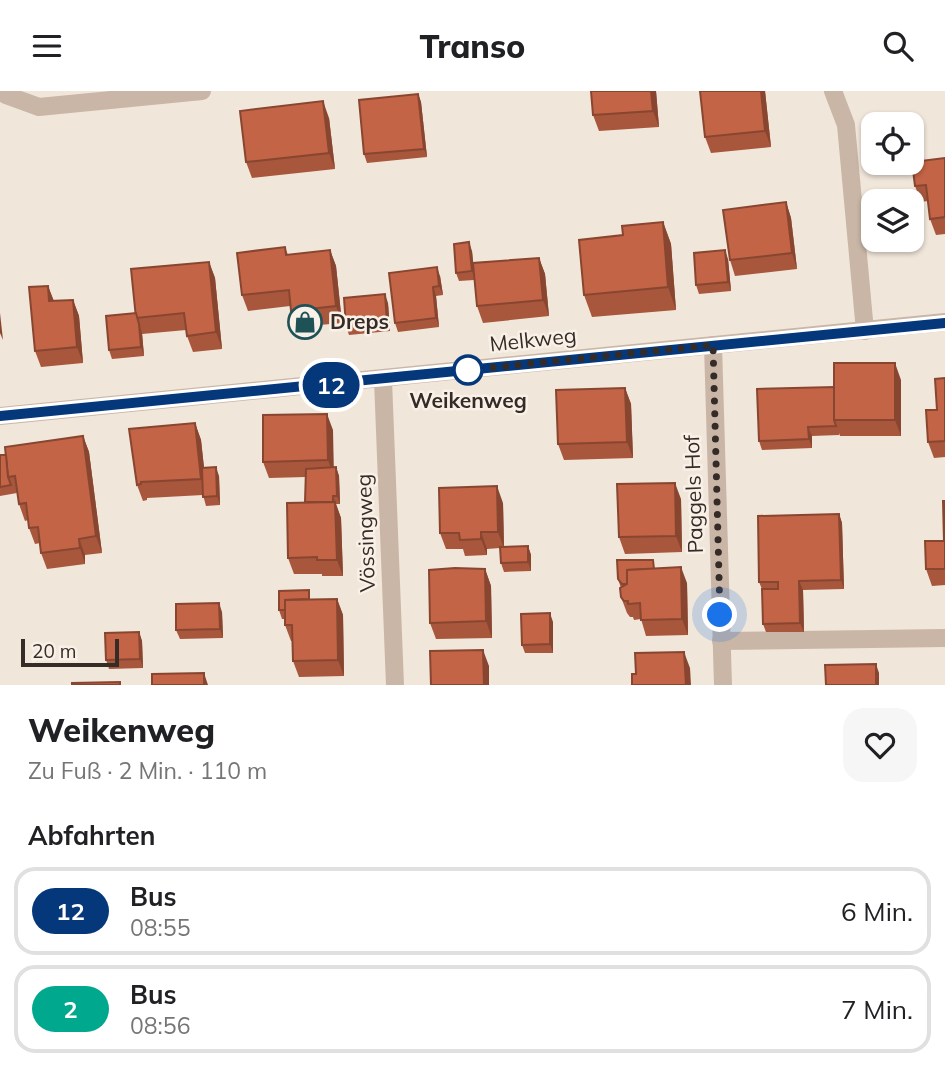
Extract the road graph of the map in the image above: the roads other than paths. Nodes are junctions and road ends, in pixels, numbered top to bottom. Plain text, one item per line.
1 (201, 91) edge
2 (833, 91) edge
3 (6, 95) dead end
4 (945, 323) edge
5 (864, 331) junction
6 (713, 345) junction
7 (383, 380) junction
8 (0, 416) edge
9 (945, 638) edge
10 (721, 642) junction
11 (395, 685) edge
12 (723, 685) edge

1 - 3 street
2 - 5 street
4 - 5 street, Melkweg
5 - 6 street, Melkweg
6 - 7 street, Melkweg
6 - 10 street, Paggels Hof
7 - 8 street, Melkweg
7 - 11 street, Vössingweg
9 - 10 street
10 - 12 street, Paggels Hof

